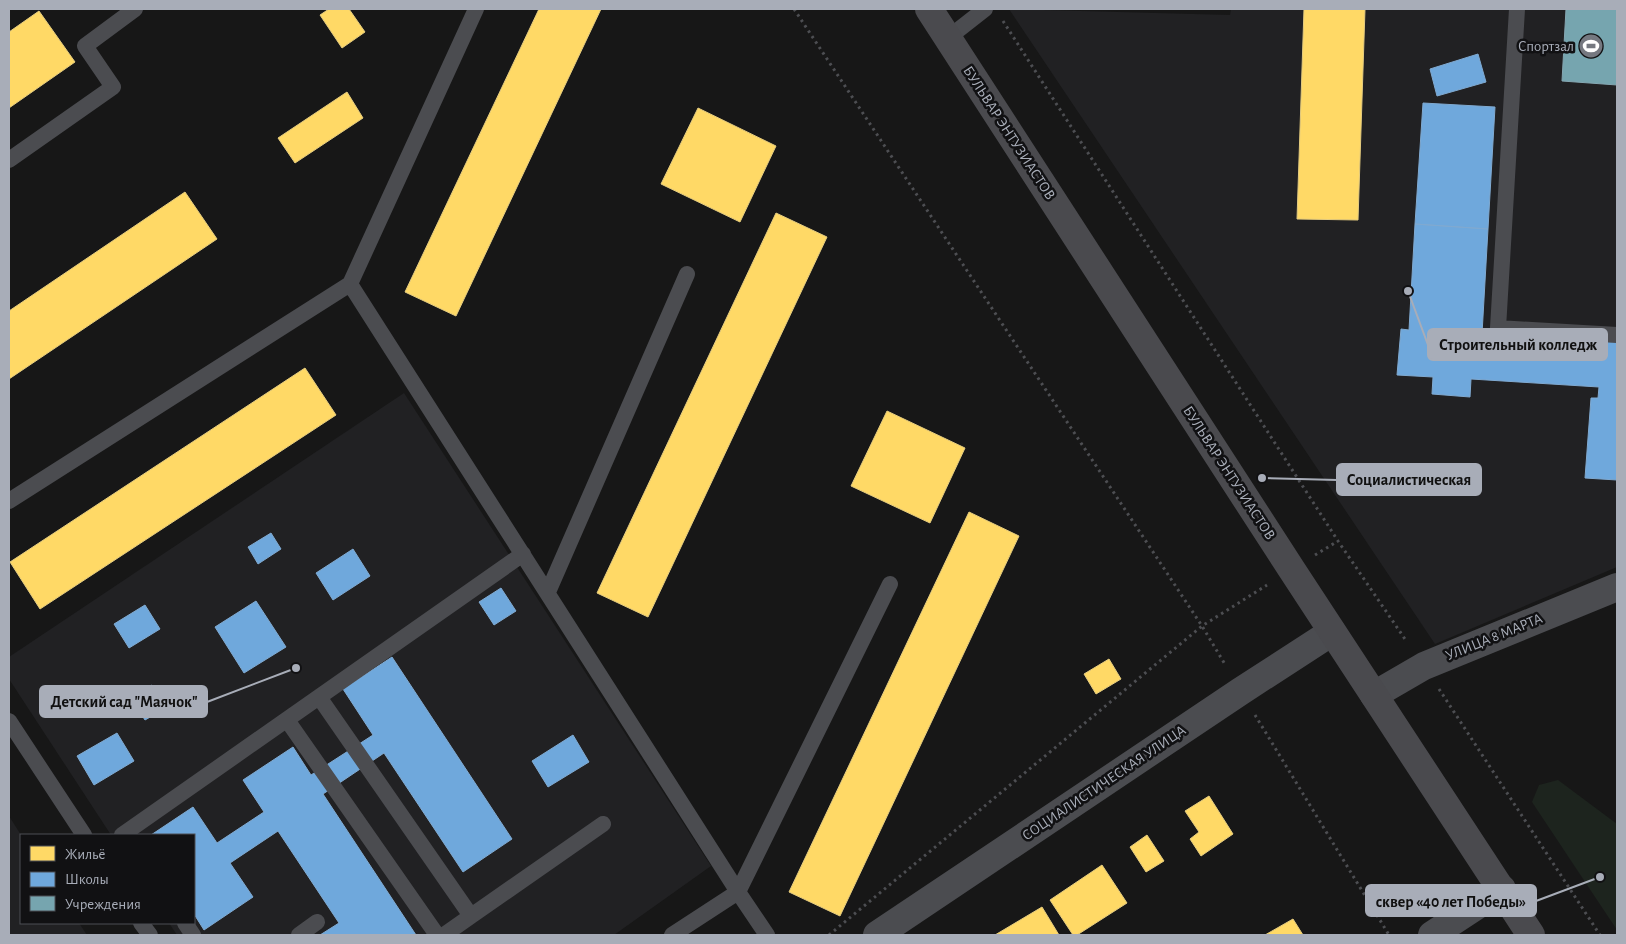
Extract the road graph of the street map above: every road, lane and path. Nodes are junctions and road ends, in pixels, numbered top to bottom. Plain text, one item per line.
1 (135, 9) edge
2 (476, 9) edge
3 (794, 9) edge
4 (929, 9) edge
5 (985, 9) edge
6 (1517, 9) edge
7 (1001, 17) dead end
8 (948, 38) junction
9 (9, 160) edge
10 (686, 274) dead end
11 (350, 284) junction
12 (1617, 335) edge
13 (9, 501) edge
14 (1338, 541) junction
15 (524, 554) junction
16 (1292, 570) junction
17 (890, 584) dead end
18 (1617, 586) edge
19 (548, 592) junction
20 (1202, 626) junction
21 (1332, 632) junction
22 (1424, 666) junction
23 (1241, 691) junction
24 (1374, 695) junction
25 (319, 698) junction
26 (287, 720) junction
27 (9, 721) edge
28 (603, 824) dead end
29 (83, 834) edge
30 (124, 834) edge
31 (1502, 889) junction
32 (738, 892) junction
33 (471, 916) junction
34 (318, 922) dead end
35 (143, 924) edge
36 (186, 924) edge
37 (150, 935) edge
38 (194, 935) edge
39 (299, 935) edge
40 (437, 935) edge
41 (444, 935) edge
42 (672, 935) edge
43 (767, 935) edge
44 (828, 935) edge
45 (877, 935) edge
46 (1389, 935) edge
47 (1432, 935) edge
48 (1531, 935) edge
49 (1600, 935) edge

1 - 9 lane
2 - 11 lane
3 - 20 path
4 - 8 main road, БУЛЬВАР ЭНТУЗИАСТОВ
5 - 8 lane
6 - 12 lane
7 - 14 path
8 - 16 main road, БУЛЬВАР ЭНТУЗИАСТОВ
10 - 19 lane
11 - 13 lane
11 - 15 lane
14 - 16 path
14 - 22 path
15 - 19 lane
15 - 25 lane
16 - 20 path
16 - 21 main road, БУЛЬВАР ЭНТУЗИАСТОВ
17 - 32 lane
18 - 22 street, УЛИЦА 8 МАРТА
19 - 32 lane
20 - 23 path
20 - 44 path
21 - 23 street, СОЦИАЛИСТИЧЕСКАЯ УЛИЦА
21 - 24 main road, БУЛЬВАР ЭНТУЗИАСТОВ
22 - 24 street, УЛИЦА 8 МАРТА
22 - 49 path
23 - 45 street, СОЦИАЛИСТИЧЕСКАЯ УЛИЦА
23 - 46 path
24 - 31 main road, БУЛЬВАР ЭНТУЗИАСТОВ
25 - 26 lane
25 - 33 lane
26 - 30 lane
26 - 40 lane
27 - 29 lane
28 - 33 lane
31 - 47 street
31 - 48 main road, БУЛЬВАР ЭНТУЗИАСТОВ
32 - 42 lane
32 - 43 lane
33 - 41 lane
34 - 39 lane
35 - 37 lane
36 - 38 lane

